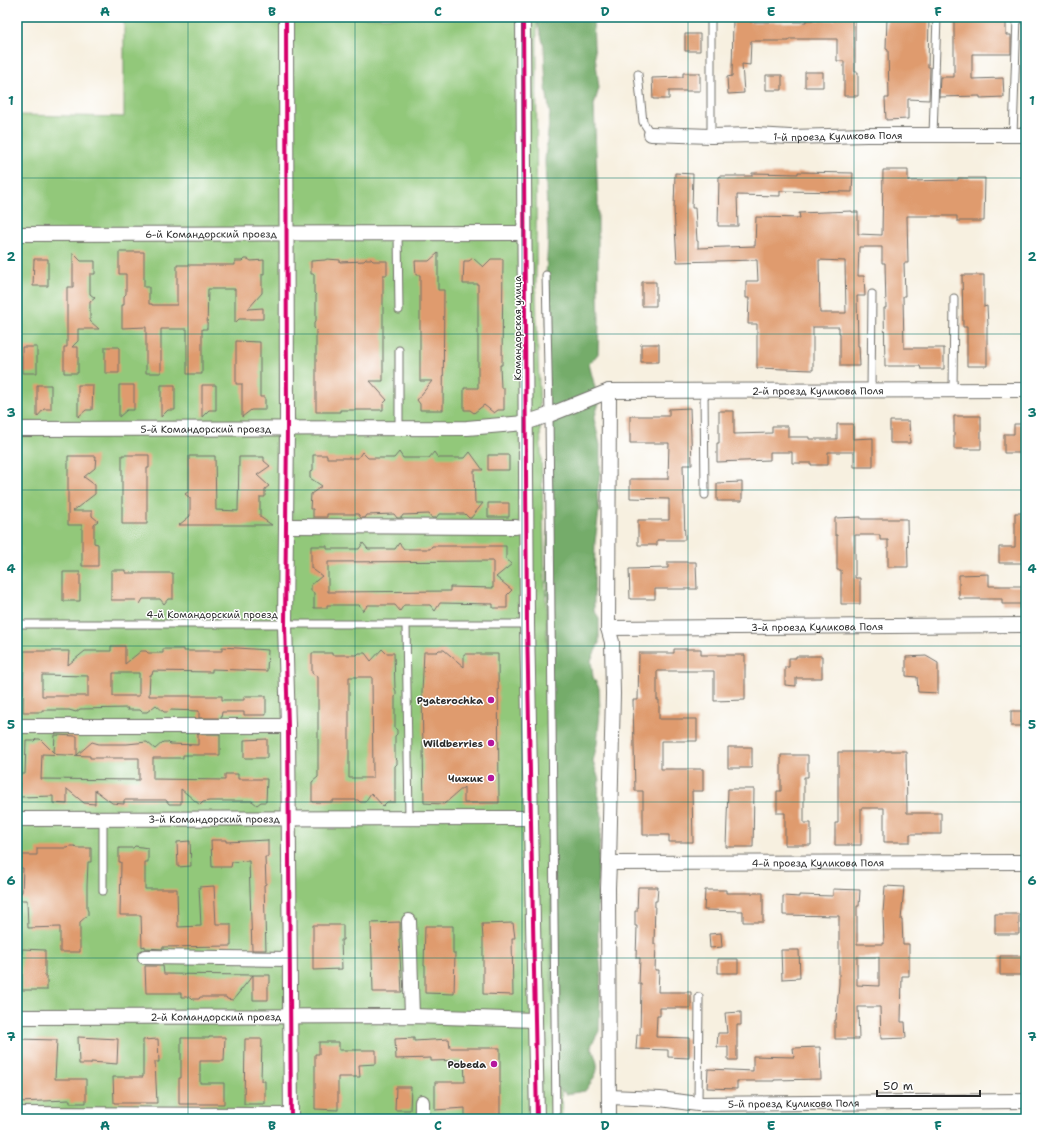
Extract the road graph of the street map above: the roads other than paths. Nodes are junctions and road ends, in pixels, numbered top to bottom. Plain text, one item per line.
1 (286, 17) edge
2 (523, 17) edge
3 (711, 17) edge
4 (937, 17) edge
5 (1017, 17) edge
6 (638, 74) dead end
7 (651, 134) joint
8 (933, 135) junction
9 (1020, 135) edge
10 (711, 136) junction
11 (286, 233) junction
12 (398, 233) junction
13 (524, 233) junction
14 (17, 234) edge
15 (546, 275) dead end
16 (872, 294) dead end
17 (954, 298) dead end
18 (398, 310) dead end
19 (398, 350) dead end
20 (609, 390) junction
21 (871, 390) junction
22 (953, 390) junction
23 (1026, 390) edge
24 (704, 391) junction
25 (549, 415) junction
26 (525, 423) junction
27 (287, 428) junction
28 (399, 428) junction
29 (17, 429) edge
30 (705, 495) dead end
31 (286, 526) junction
32 (516, 527) dead end
33 (17, 624) edge
34 (527, 624) junction
35 (285, 625) junction
36 (406, 625) junction
37 (1026, 625) edge
38 (608, 628) junction
39 (17, 726) edge
40 (288, 726) junction
41 (530, 818) junction
42 (17, 819) edge
43 (103, 819) junction
44 (288, 819) junction
45 (409, 819) junction
46 (1026, 862) edge
47 (609, 863) junction
48 (103, 891) dead end
49 (409, 921) dead end
50 (146, 957) dead end
51 (290, 958) junction
52 (700, 997) dead end
53 (412, 1016) junction
54 (17, 1017) edge
55 (290, 1017) junction
56 (535, 1020) junction
57 (609, 1097) junction
58 (1026, 1101) edge
59 (422, 1102) dead end
60 (698, 1104) junction
61 (17, 1114) edge
62 (291, 1117) edge
63 (422, 1119) edge
64 (537, 1119) edge
65 (556, 1119) edge
66 (610, 1119) edge

1 - 11 street
2 - 13 street, Командорская улица
3 - 10 lane
4 - 8 lane
5 - 9 lane
6 - 7 lane
7 - 10 street, 1-й проезд Куликова Поля
8 - 9 street, 1-й проезд Куликова Поля
8 - 10 street, 1-й проезд Куликова Поля
11 - 12 street, 6-й Командорский проезд
11 - 14 street, 6-й Командорский проезд
11 - 27 street
12 - 13 street, 6-й Командорский проезд
12 - 18 lane
13 - 26 street, Командорская улица
15 - 25 lane
16 - 21 lane
17 - 22 lane
19 - 28 lane
20 - 24 street, 2-й проезд Куликова Поля
20 - 25 street, 5-й Командорский проезд
20 - 38 street
21 - 22 street, 2-й проезд Куликова Поля
21 - 24 street, 2-й проезд Куликова Поля
22 - 23 street, 2-й проезд Куликова Поля
24 - 30 lane
25 - 26 street, 5-й Командорский проезд
25 - 65 lane
26 - 28 street, 5-й Командорский проезд
26 - 34 street, Командорская улица
27 - 28 street, 5-й Командорский проезд
27 - 29 street, 5-й Командорский проезд
27 - 31 street
31 - 32 street
31 - 35 street
33 - 35 lane, 4-й Командорский проезд
34 - 36 lane, 4-й Командорский проезд
34 - 41 street, Командорская улица
35 - 36 lane, 4-й Командорский проезд
35 - 40 street
36 - 45 lane
37 - 38 street, 3-й проезд Куликова Поля
38 - 47 street
39 - 40 street
40 - 44 street
41 - 45 street, 3-й Командорский проезд
41 - 56 street, Командорская улица
42 - 43 street, 3-й Командорский проезд
43 - 44 street, 3-й Командорский проезд
43 - 48 lane
44 - 45 street, 3-й Командорский проезд
44 - 51 street
46 - 47 street, 4-й проезд Куликова Поля
47 - 57 street
49 - 53 street
50 - 51 street
51 - 55 street
52 - 60 lane
53 - 55 street, 2-й Командорский проезд
53 - 56 street, 2-й Командорский проезд
54 - 55 street, 2-й Командорский проезд
55 - 62 street
56 - 64 street, Командорская улица
57 - 60 street, 5-й проезд Куликова Поля
57 - 66 street
58 - 60 street, 5-й проезд Куликова Поля
59 - 63 street
61 - 62 street

